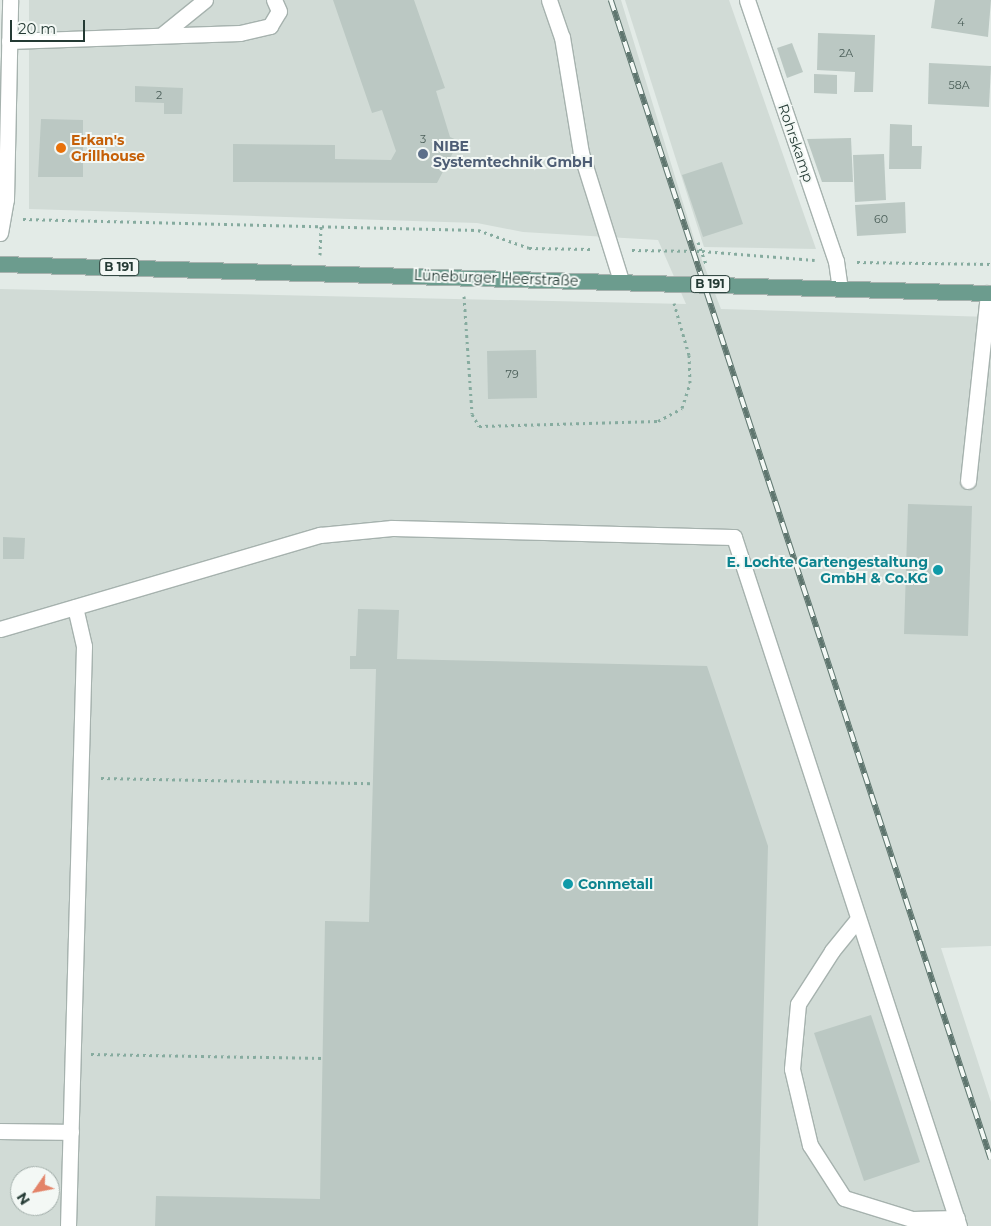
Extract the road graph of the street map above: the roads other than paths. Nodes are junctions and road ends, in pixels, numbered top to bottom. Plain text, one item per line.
1 (10, 0) edge
2 (205, 0) edge
3 (274, 0) edge
4 (549, 0) edge
5 (747, 0) edge
6 (163, 34) junction
7 (9, 41) junction
8 (1, 226) edge
9 (0, 264) edge
10 (622, 281) junction
11 (840, 288) junction
12 (989, 293) edge
13 (968, 481) dead end
14 (75, 607) junction
15 (0, 629) edge
16 (857, 920) junction
17 (0, 1131) edge
18 (71, 1132) junction
19 (958, 1222) edge
20 (68, 1226) edge

1 - 7 street
2 - 6 street
3 - 6 street
4 - 10 street
5 - 11 street, Rohrskamp
6 - 7 street
7 - 8 street
9 - 10 main road, Lüneburger Heerstraße / B 191
10 - 11 main road, Lüneburger Heerstraße / B 191
11 - 12 main road, Lüneburger Heerstraße / B 191
12 - 13 street
14 - 15 street
14 - 16 street
14 - 18 street
16 - 19 street
16 - 19 street
17 - 18 street
18 - 20 street

